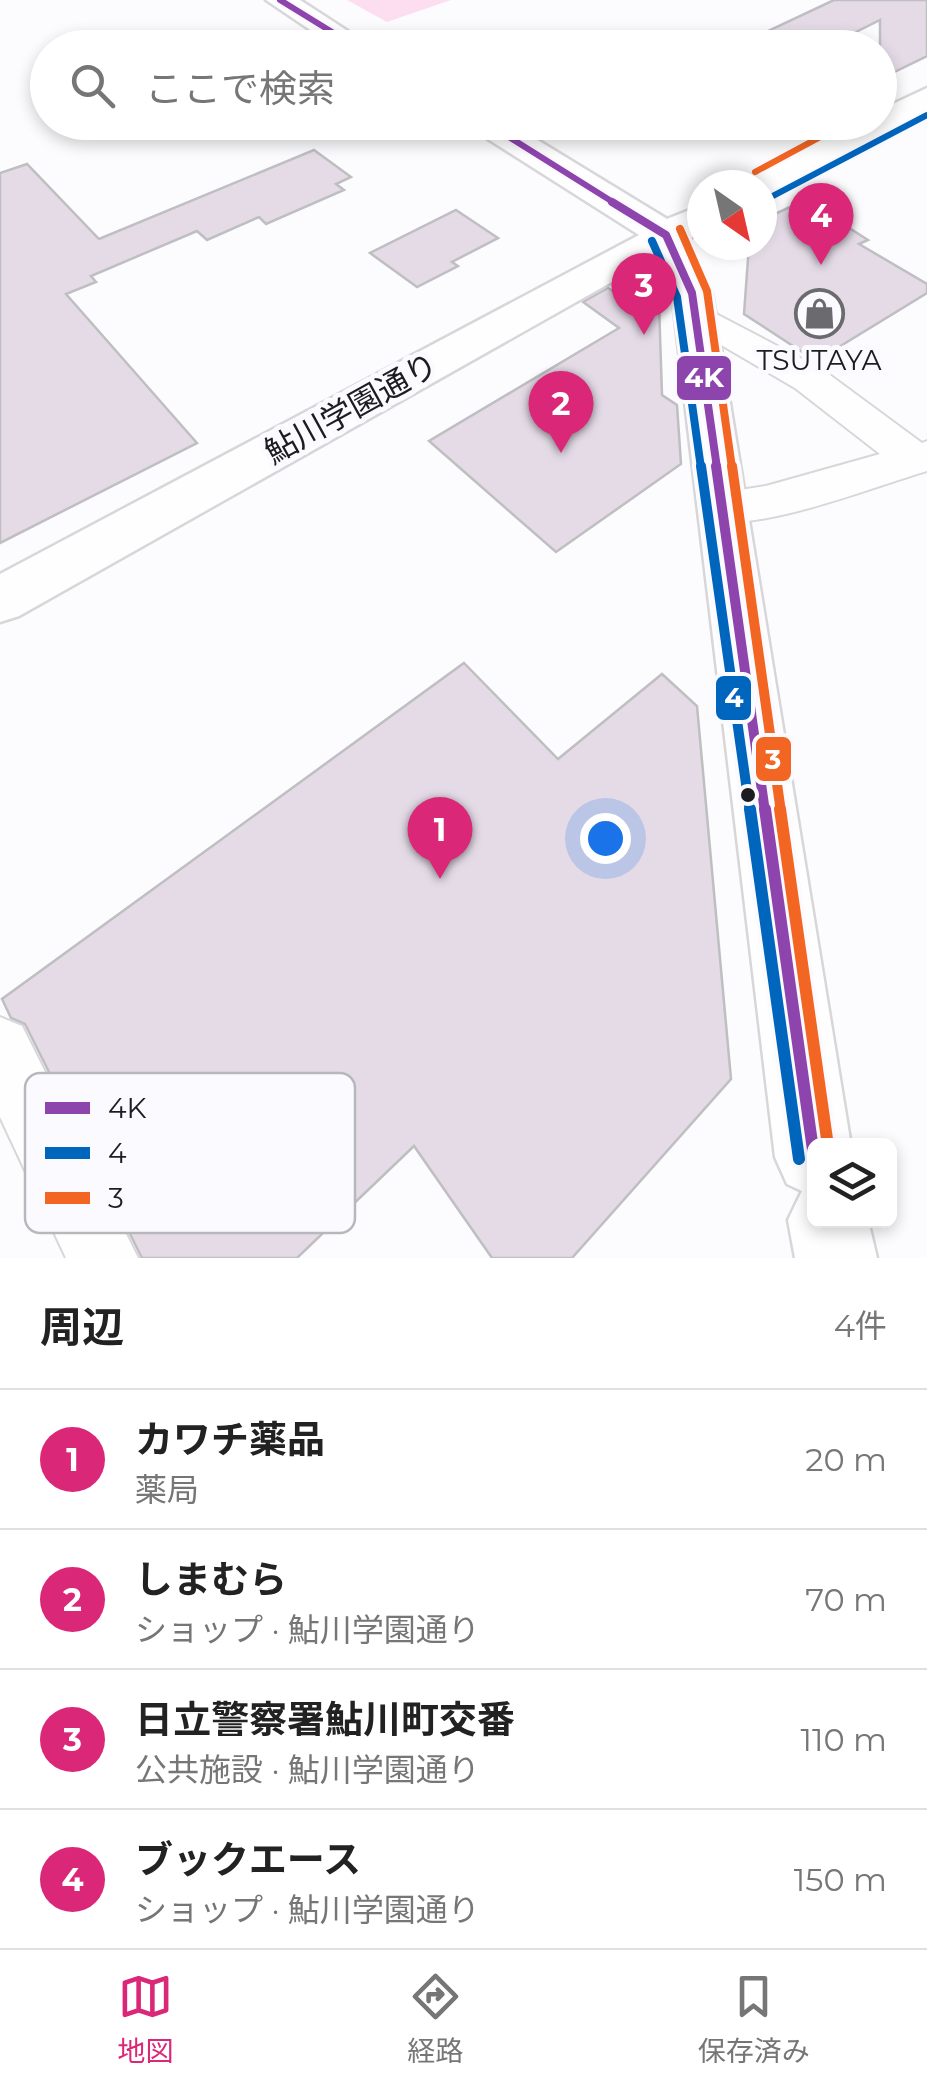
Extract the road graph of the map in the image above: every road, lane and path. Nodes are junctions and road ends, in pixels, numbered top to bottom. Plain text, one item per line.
1 (280, 0) edge
2 (329, 30) edge
3 (926, 100) edge
4 (897, 115) edge
5 (519, 140) edge
6 (849, 140) edge
7 (777, 177) edge
8 (684, 226) edge
9 (695, 314) junction
10 (921, 458) edge
11 (724, 506) junction
12 (0, 600) edge
13 (0, 1048) edge
14 (25, 1099) edge
15 (811, 1138) edge
16 (830, 1228) edge
17 (91, 1233) edge
18 (103, 1258) edge
19 (836, 1258) edge

1 - 2 street
3 - 4 street
5 - 8 street
6 - 7 street
8 - 9 street
8 - 12 street, 鮎川学園通り
9 - 10 street
9 - 11 street
10 - 11 street
11 - 15 street
13 - 14 street
16 - 19 street
17 - 18 street

